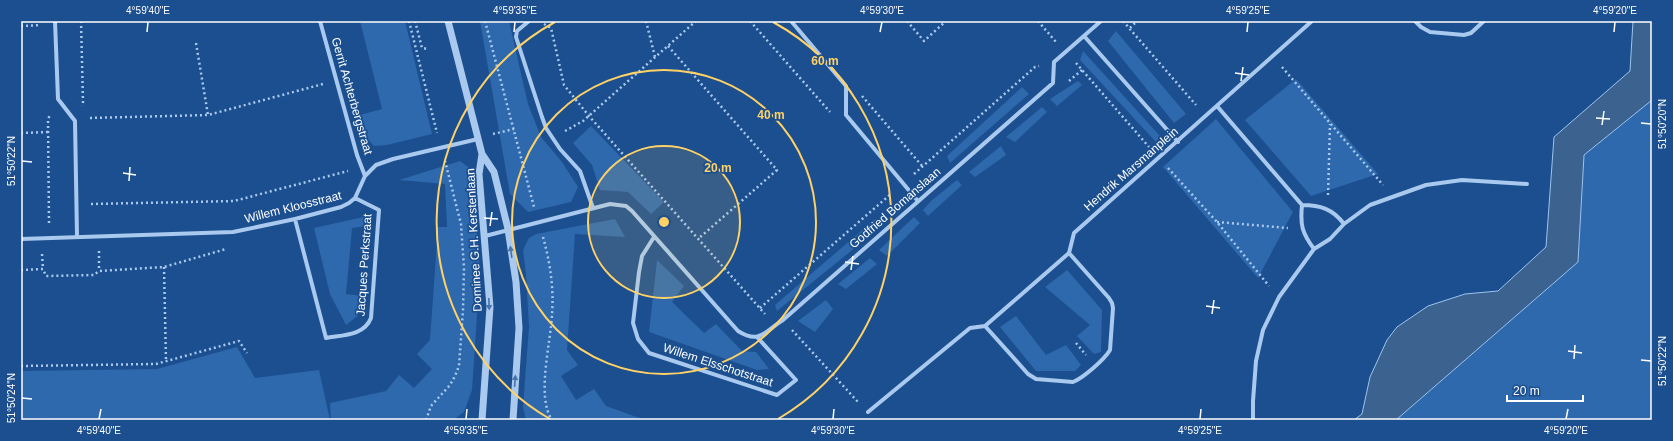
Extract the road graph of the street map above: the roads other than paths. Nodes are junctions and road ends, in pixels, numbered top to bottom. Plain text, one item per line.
1 (55, 21) edge
2 (320, 21) edge
3 (448, 21) edge
4 (529, 21) edge
5 (791, 21) edge
6 (1312, 21) edge
7 (1415, 21) edge
8 (1484, 21) edge
9 (1099, 22) edge
10 (1084, 36) junction
11 (1217, 106) junction
12 (479, 138) junction
13 (1178, 142) junction
14 (482, 154) junction
15 (365, 176) junction
16 (1526, 184) dead end
17 (355, 198) junction
18 (917, 200) junction
19 (1302, 205) junction
20 (593, 208) junction
21 (295, 219) junction
22 (1344, 224) junction
23 (508, 229) junction
24 (77, 236) junction
25 (485, 236) junction
26 (654, 237) junction
27 (21, 239) edge
28 (1314, 249) junction
29 (1069, 253) junction
30 (985, 326) junction
31 (757, 337) junction
32 (868, 412) road end
33 (482, 420) edge
34 (513, 420) edge
35 (1253, 420) edge

1 - 24 street
2 - 15 street, Gerrit Achterbergstraat
3 - 12 street, Dominee G.H. Kerstenlaan
4 - 20 street
5 - 18 street
6 - 11 street, Hendrik Marsmanplein
7 - 8 street
9 - 10 street, Godfried Bomanslaan
10 - 13 street
10 - 18 street, Godfried Bomanslaan
11 - 13 street, Hendrik Marsmanplein
11 - 19 street
12 - 14 street, Dominee G.H. Kerstenlaan
12 - 15 street, Willem Kloosstraat
13 - 29 street, Hendrik Marsmanplein
14 - 23 street, Dominee G.H. Kerstenlaan
14 - 25 street, Dominee G.H. Kerstenlaan
15 - 17 street, Willem Kloosstraat
16 - 22 street
17 - 21 street, Willem Kloosstraat
17 - 21 street, Jacques Perkstraat
18 - 31 street, Godfried Bomanslaan
19 - 22 street
19 - 28 street
20 - 23 street
20 - 26 street
21 - 24 street, Willem Kloosstraat
22 - 28 street
23 - 25 street
34 -> 23 street, Dominee G.H. Kerstenlaan
24 - 27 street, Willem Kloosstraat
25 -> 33 street, Dominee G.H. Kerstenlaan
26 - 31 street
26 - 31 street, Willem Elsschotstraat
28 - 35 street
29 - 30 street
29 - 30 street
30 - 32 street

